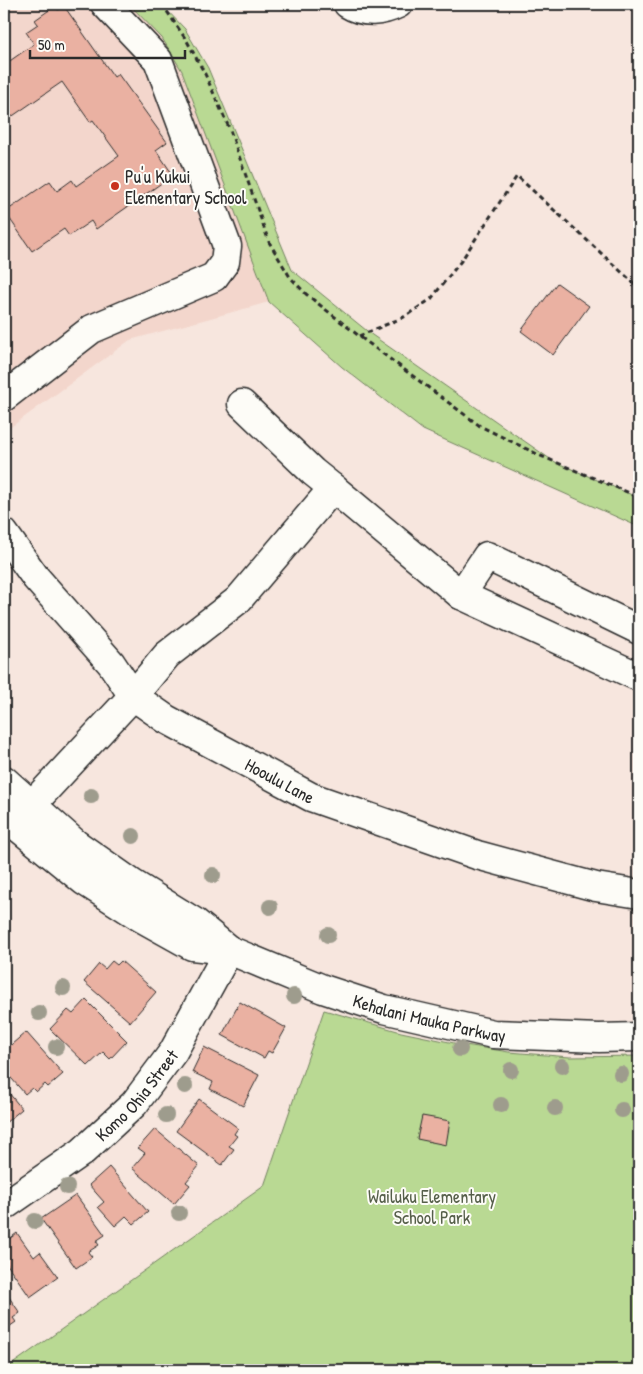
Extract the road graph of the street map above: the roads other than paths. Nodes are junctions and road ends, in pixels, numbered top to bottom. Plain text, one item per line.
1 (105, 4) edge
2 (348, 4) edge
3 (382, 15) edge
4 (4, 397) edge
5 (242, 404) dead end
6 (334, 488) junction
7 (4, 533) edge
8 (461, 595) junction
9 (639, 630) edge
10 (639, 675) edge
11 (133, 696) junction
12 (4, 780) edge
13 (38, 798) dead end
14 (4, 814) edge
15 (639, 894) edge
16 (228, 950) junction
17 (639, 1037) edge
18 (4, 1206) edge

1 - 4 street
2 - 3 street
5 - 6 street
6 - 8 street
6 - 11 street
7 - 11 street, Hooulu Lane
8 - 9 street
8 - 10 street
11 - 13 street
11 - 15 street, Hooulu Lane
12 - 16 street, Kehalani Mauka Parkway
14 - 16 street, Kehalani Mauka Parkway
16 - 17 street, Kehalani Mauka Parkway
16 - 18 street, Komo Ohia Street

